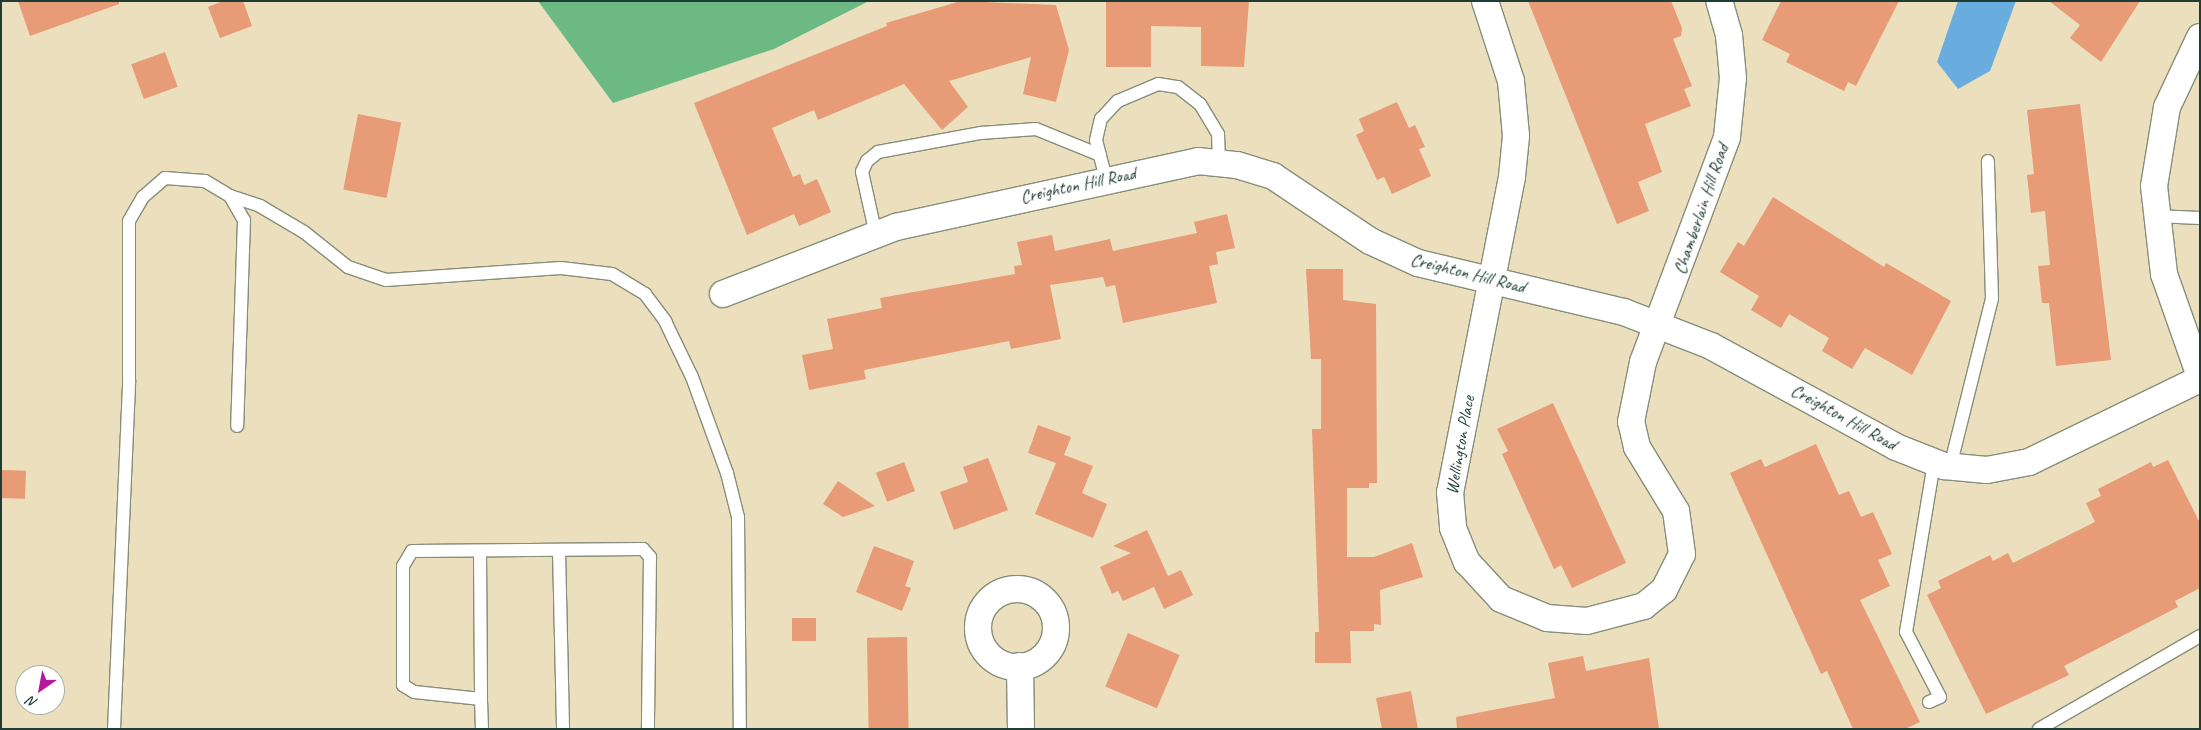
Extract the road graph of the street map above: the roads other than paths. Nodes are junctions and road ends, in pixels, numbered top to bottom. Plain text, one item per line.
1 (1486, 1) edge
2 (1719, 1) edge
3 (2200, 37) edge
4 (1988, 160) dead end
5 (1220, 163) junction
6 (1103, 167) junction
7 (230, 196) junction
8 (2154, 216) junction
9 (2200, 218) edge
10 (876, 234) junction
11 (1491, 279) junction
12 (723, 294) dead end
13 (1659, 325) junction
14 (2200, 377) edge
15 (237, 426) dead end
16 (1942, 465) junction
17 (559, 550) junction
18 (480, 551) junction
19 (2200, 636) edge
20 (1020, 666) dead end
21 (481, 699) junction
22 (1929, 702) dead end
23 (114, 729) edge
24 (482, 729) edge
25 (563, 729) edge
26 (648, 729) edge
27 (740, 729) edge
28 (1020, 729) edge
29 (2039, 729) edge

1 - 11 street, Wellington Place
2 - 13 street, Chamberlain Hill Road
3 - 8 street
4 - 16 lane
5 - 6 street, Creighton Hill Road
5 - 6 lane
5 - 11 street, Creighton Hill Road
6 - 10 street, Creighton Hill Road
6 - 10 lane
7 - 15 lane
7 - 23 lane
7 - 27 lane
8 - 9 lane
8 - 14 street
10 - 12 street, Creighton Hill Road
11 - 13 street, Creighton Hill Road
11 - 13 street, Wellington Place
13 - 16 street, Creighton Hill Road
14 - 16 street, Creighton Hill Road
16 - 22 lane
17 - 18 lane
17 - 25 lane
17 - 26 lane
18 - 21 lane
18 - 21 lane
19 - 29 lane
20 - 28 street
21 - 24 lane

